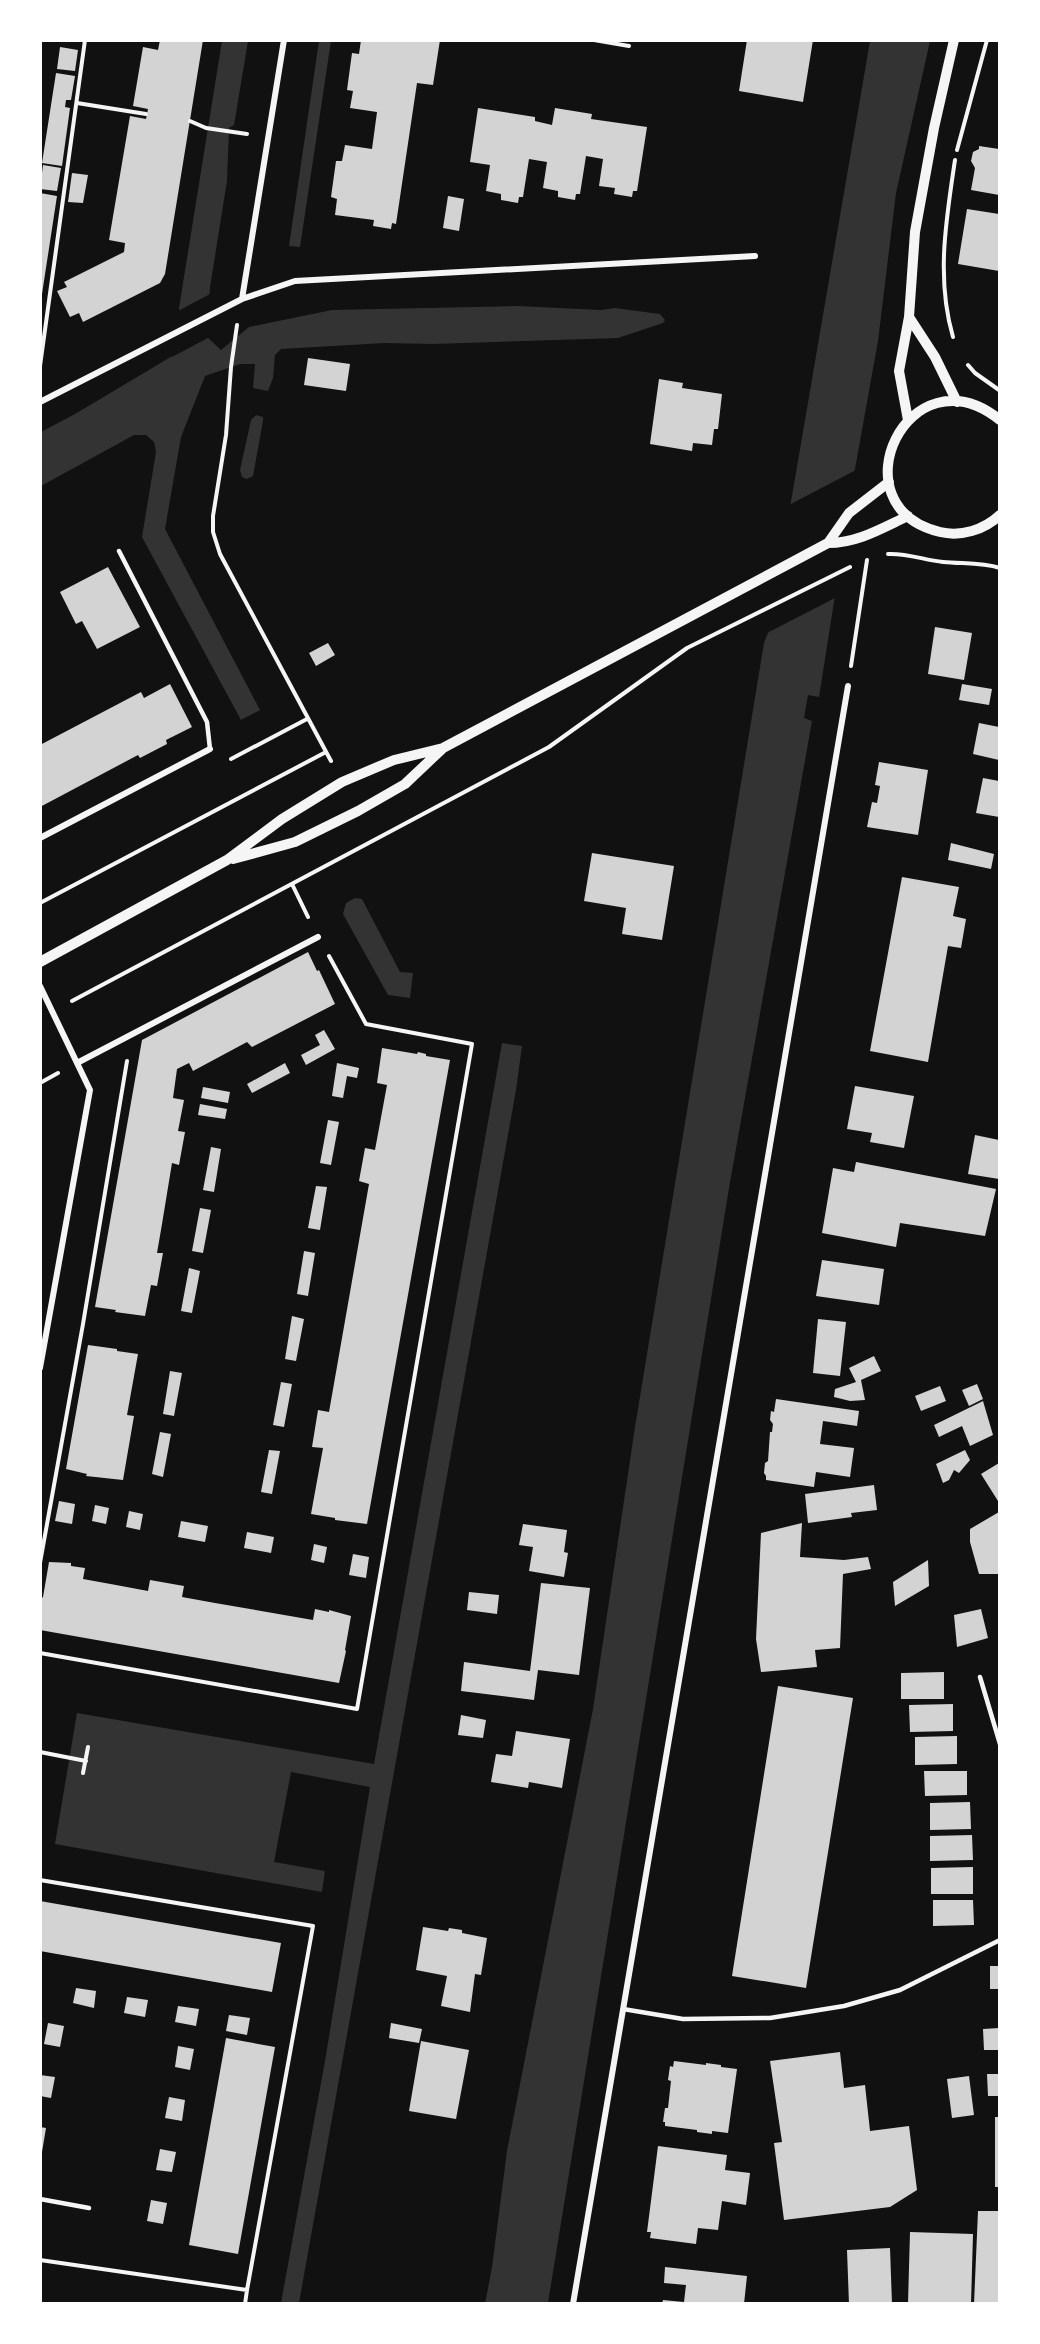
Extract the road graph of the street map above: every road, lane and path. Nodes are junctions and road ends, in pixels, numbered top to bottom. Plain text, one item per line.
1 (85, 40) edge
2 (284, 40) edge
3 (594, 40) edge
4 (954, 40) edge
5 (987, 40) edge
6 (629, 46) dead end
7 (77, 103) junction
8 (146, 114) dead end
9 (190, 121) dead end
10 (229, 131) dead end
11 (755, 256) dead end
12 (242, 299) junction
13 (909, 317) junction
14 (235, 338) dead end
15 (957, 346) dead end
16 (961, 357) dead end
17 (40, 366) edge
18 (999, 390) edge
19 (40, 402) edge
20 (957, 402) junction
21 (908, 420) junction
22 (999, 420) edge
23 (889, 482) junction
24 (999, 515) edge
25 (908, 516) junction
26 (828, 543) junction
27 (119, 550) dead end
28 (999, 568) edge
29 (839, 572) dead end
30 (848, 686) joint
31 (307, 719) junction
32 (443, 748) junction
33 (210, 749) junction
34 (326, 752) junction
35 (342, 782) junction
36 (358, 811) junction
37 (40, 838) edge
38 (374, 841) junction
39 (227, 860) junction
40 (292, 884) junction
41 (40, 903) edge
42 (318, 937) junction
43 (40, 962) edge
44 (40, 986) edge
45 (53, 1011) junction
46 (123, 1039) junction
47 (77, 1063) junction
48 (40, 1368) edge
49 (40, 1563) edge
50 (40, 1653) edge
51 (980, 1677) dead end
52 (999, 1744) edge
53 (88, 1747) dead end
54 (40, 1752) edge
55 (86, 1761) junction
56 (83, 1773) dead end
57 (40, 1880) edge
58 (999, 1940) edge
59 (623, 2009) junction
60 (40, 2199) edge
61 (89, 2208) dead end
62 (40, 2260) edge
63 (247, 2290) junction
64 (245, 2304) edge
65 (573, 2304) edge

1 - 7 path
2 - 12 street
3 - 6 path
4 - 13 street
5 - 15 path
7 - 8 path
7 - 17 path
9 - 10 path
11 - 12 street
12 - 19 street
13 - 20 street
13 - 21 street
14 - 31 path
16 - 18 path
20 - 21 street
20 - 22 street
21 - 23 street
23 - 25 street
23 - 26 street
24 - 25 street
25 - 26 street
26 - 32 street
27 - 33 lane
28 - 30 path
29 - 38 path
30 - 59 street
31 - 33 path
31 - 34 path
32 - 35 street
32 - 36 street
33 - 37 street
34 - 35 path
34 - 41 path
35 - 39 street
36 - 38 path
36 - 39 street
38 - 40 path
39 - 43 street
40 - 42 path
40 - 45 path
42 - 46 street
42 - 50 path
44 - 45 street
45 - 47 street
46 - 47 street
46 - 49 path
47 - 48 street
51 - 52 lane
53 - 55 path
54 - 55 path
55 - 56 path
57 - 63 path
58 - 59 lane
59 - 65 street
60 - 61 lane
62 - 63 path
63 - 64 path

